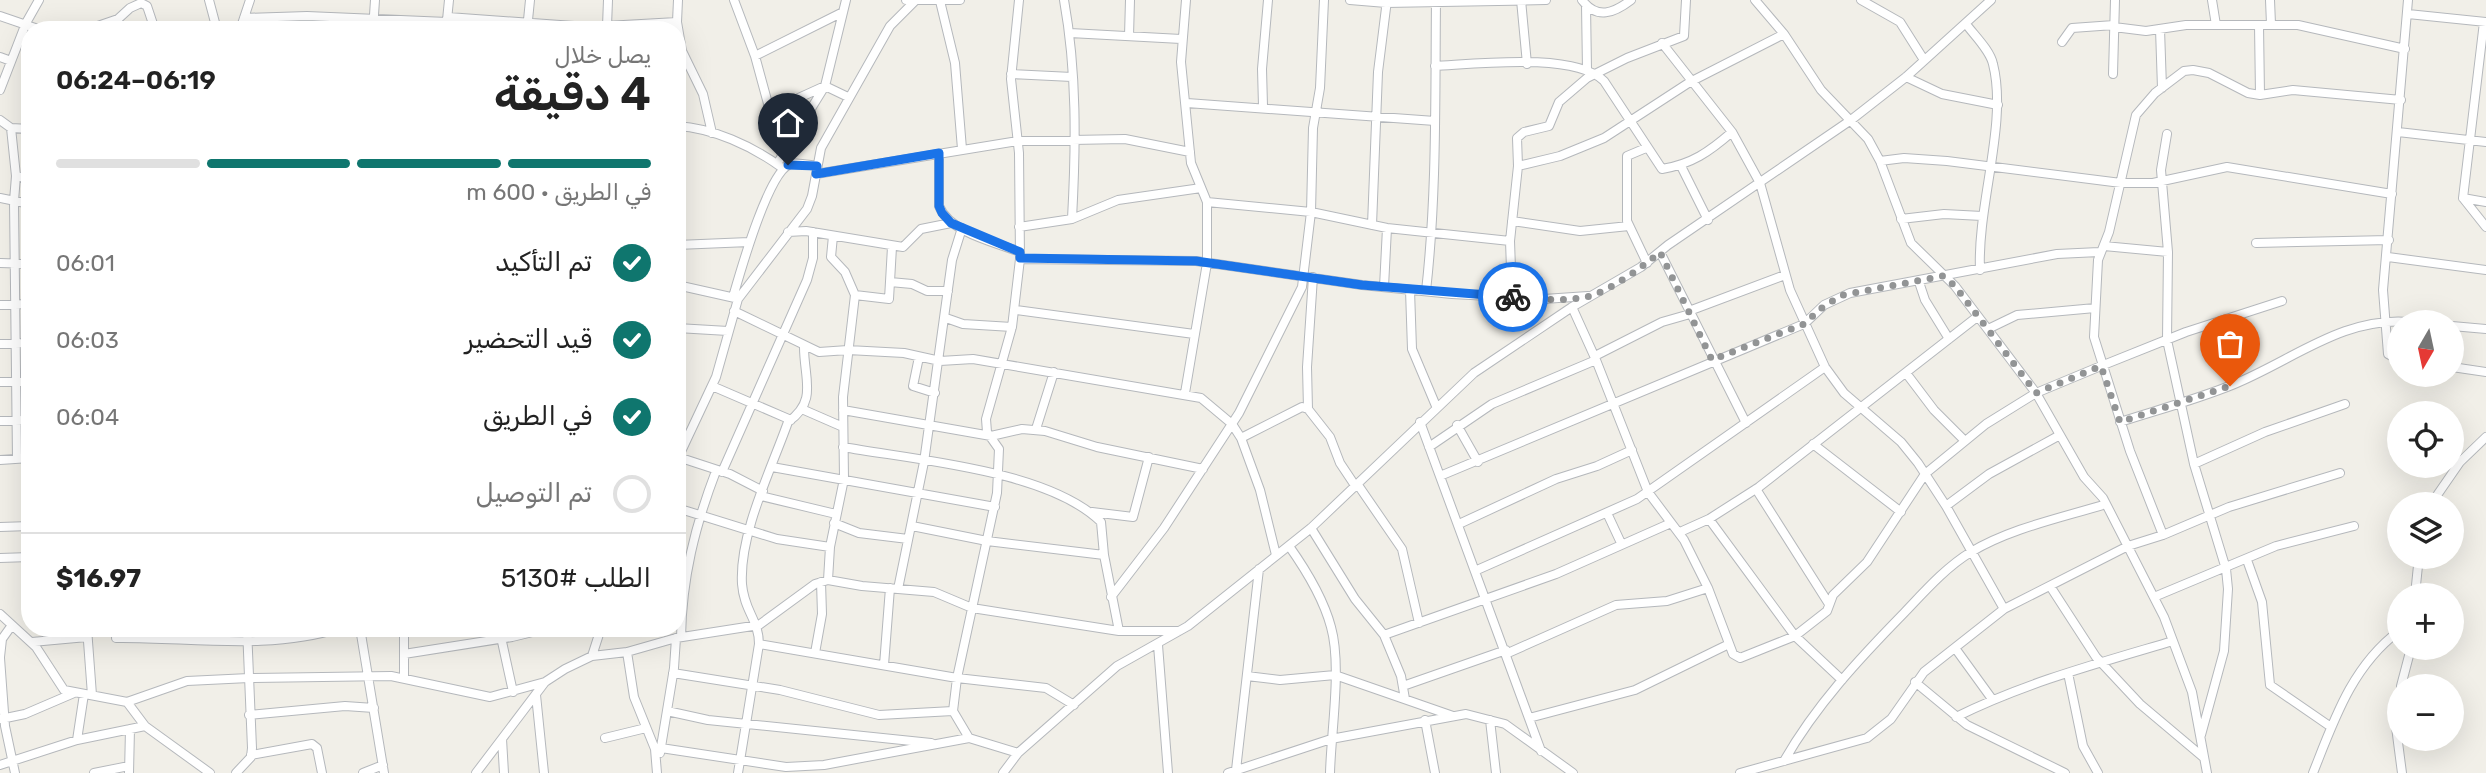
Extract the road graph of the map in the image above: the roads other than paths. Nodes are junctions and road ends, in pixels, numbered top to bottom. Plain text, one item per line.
1 (39, 0) edge
2 (209, 0) edge
3 (250, 0) edge
4 (375, 0) edge
5 (449, 0) edge
6 (530, 0) edge
7 (608, 0) edge
8 (678, 0) edge
9 (734, 0) edge
10 (846, 0) edge
11 (906, 0) edge
12 (916, 0) edge
13 (960, 0) edge
14 (1018, 0) edge
15 (1064, 0) edge
16 (1130, 0) edge
17 (1186, 0) edge
18 (1268, 0) edge
19 (1324, 0) edge
20 (1350, 0) edge
21 (1546, 0) edge
22 (1631, 0) edge
23 (1686, 0) edge
24 (1755, 0) edge
25 (1861, 0) edge
26 (1991, 0) edge
27 (2115, 0) edge
28 (2212, 0) edge
29 (2270, 0) edge
30 (2408, 0) edge
31 (940, 1) edge
32 (1387, 1) edge
33 (1436, 1) edge
34 (1521, 1) edge
35 (1584, 3) edge
36 (844, 12) junction
37 (2408, 14) junction
38 (0, 16) edge
39 (244, 18) junction
40 (374, 18) junction
41 (27, 21) edge
42 (112, 21) edge
43 (152, 21) edge
44 (215, 21) edge
45 (243, 21) edge
46 (374, 21) edge
47 (418, 21) edge
48 (447, 21) edge
49 (528, 21) edge
50 (606, 21) edge
51 (677, 21) edge
52 (21, 22) edge
53 (2485, 22) edge
54 (1966, 24) junction
55 (2271, 24) junction
56 (2216, 25) junction
57 (2259, 25) junction
58 (2114, 26) junction
59 (2160, 29) junction
60 (1070, 33) junction
61 (1784, 34) junction
62 (21, 35) edge
63 (1129, 36) junction
64 (1181, 39) junction
65 (2062, 42) dead end
66 (1662, 44) junction
67 (2405, 49) junction
68 (755, 56) junction
69 (0, 57) edge
70 (1924, 60) junction
71 (10, 61) junction
72 (686, 61) edge
73 (1527, 64) junction
74 (687, 65) joint
75 (1435, 66) junction
76 (1591, 72) junction
77 (2113, 74) dead end
78 (1011, 75) junction
79 (1072, 77) junction
80 (1906, 77) junction
81 (1690, 82) junction
82 (824, 86) junction
83 (2162, 88) junction
84 (0, 90) edge
85 (2260, 95) junction
86 (848, 97) junction
87 (2402, 100) junction
88 (1187, 103) junction
89 (1998, 105) junction
90 (1263, 106) junction
91 (770, 111) junction
92 (1317, 111) junction
93 (1377, 117) junction
94 (0, 120) edge
95 (1850, 120) junction
96 (1435, 121) junction
97 (1628, 121) junction
98 (11, 128) junction
99 (686, 128) edge
100 (21, 129) edge
101 (1732, 132) junction
102 (2398, 132) junction
103 (712, 133) junction
104 (2167, 134) dead end
105 (2468, 140) junction
106 (1018, 141) junction
107 (1077, 141) junction
108 (2486, 142) edge
109 (1646, 148) junction
110 (962, 149) junction
111 (1190, 152) junction
112 (939, 153) junction
113 (782, 155) junction
114 (1880, 161) junction
115 (1989, 165) junction
116 (780, 166) junction
117 (1518, 166) junction
118 (1681, 166) junction
119 (816, 170) junction
120 (16, 176) junction
121 (21, 177) edge
122 (2161, 181) junction
123 (1760, 183) junction
124 (2121, 183) junction
125 (1201, 188) junction
126 (2392, 194) junction
127 (0, 198) edge
128 (2463, 198) junction
129 (14, 201) junction
130 (21, 202) edge
131 (1207, 202) junction
132 (2486, 202) edge
133 (1311, 212) junction
134 (1982, 216) junction
135 (1072, 219) junction
136 (1708, 219) junction
137 (1901, 219) junction
138 (1511, 221) junction
139 (951, 223) junction
140 (1372, 225) junction
141 (1629, 226) junction
142 (1019, 227) junction
143 (2486, 227) edge
144 (962, 228) junction
145 (1387, 228) junction
146 (788, 232) junction
147 (813, 232) junction
148 (1434, 235) junction
149 (833, 236) junction
150 (2389, 240) junction
151 (1510, 241) junction
152 (749, 242) junction
153 (2256, 243) dead end
154 (686, 245) edge
155 (892, 247) junction
156 (2102, 249) junction
157 (1660, 252) junction
158 (2168, 252) junction
159 (1020, 255) junction
160 (2388, 257) junction
161 (15, 263) junction
162 (21, 263) edge
163 (1207, 263) junction
164 (1647, 263) junction
165 (0, 264) edge
166 (1980, 270) junction
167 (2486, 270) edge
168 (1784, 275) junction
169 (1309, 276) junction
170 (1943, 276) junction
171 (890, 282) junction
172 (1919, 282) junction
173 (686, 287) edge
174 (1384, 287) junction
175 (1409, 290) junction
176 (948, 291) junction
177 (1426, 291) junction
178 (855, 295) junction
179 (1591, 296) junction
180 (1512, 297) junction
181 (735, 298) junction
182 (2282, 301) dead end
183 (16, 304) junction
184 (21, 304) edge
185 (0, 305) edge
186 (1572, 307) junction
187 (2095, 308) junction
188 (1016, 310) junction
189 (734, 312) junction
190 (1690, 312) junction
191 (1977, 317) junction
192 (946, 318) junction
193 (2385, 320) junction
194 (1804, 324) junction
195 (1012, 327) junction
196 (2464, 327) edge
197 (686, 328) edge
198 (2486, 329) edge
199 (1988, 330) junction
200 (728, 331) junction
201 (1195, 334) junction
202 (780, 335) junction
203 (2387, 337) edge
204 (1949, 339) junction
205 (2167, 340) junction
206 (15, 343) junction
207 (21, 343) edge
208 (0, 344) edge
209 (804, 347) junction
210 (848, 350) junction
211 (919, 357) junction
212 (1596, 358) junction
213 (940, 360) junction
214 (1712, 360) junction
215 (1004, 363) junction
216 (2101, 366) junction
217 (1825, 367) junction
218 (2464, 369) edge
219 (1054, 372) junction
220 (2486, 372) edge
221 (1906, 373) junction
222 (0, 382) edge
223 (16, 383) junction
224 (21, 383) edge
225 (712, 386) junction
226 (935, 393) junction
227 (1185, 393) junction
228 (2036, 393) junction
229 (751, 403) junction
230 (1613, 403) junction
231 (2181, 404) junction
232 (2345, 404) dead end
233 (1436, 406) junction
234 (1859, 407) junction
235 (1308, 409) junction
236 (804, 410) junction
237 (843, 410) junction
238 (791, 420) junction
239 (0, 421) edge
240 (18, 421) junction
241 (21, 421) edge
242 (1420, 422) junction
243 (2120, 422) junction
244 (1746, 423) junction
245 (1232, 424) junction
246 (1457, 425) junction
247 (929, 426) junction
248 (843, 427) junction
249 (1036, 429) junction
250 (2060, 435) junction
251 (991, 436) junction
252 (2486, 437) edge
253 (1241, 438) junction
254 (1964, 440) junction
255 (686, 441) edge
256 (1813, 444) junction
257 (843, 447) junction
258 (1429, 447) junction
259 (1632, 450) junction
260 (2474, 451) junction
261 (2486, 453) edge
262 (1149, 457) junction
263 (17, 458) junction
264 (21, 458) edge
265 (0, 460) edge
266 (686, 461) edge
267 (924, 462) junction
268 (1478, 462) junction
269 (2194, 464) junction
270 (772, 467) junction
271 (1203, 469) junction
272 (719, 471) junction
273 (2340, 473) dead end
274 (998, 474) junction
275 (1925, 474) junction
276 (1440, 476) junction
277 (843, 482) junction
278 (1357, 486) junction
279 (1756, 489) junction
280 (1648, 492) junction
281 (2439, 492) edge
282 (762, 494) junction
283 (918, 495) junction
284 (2106, 504) junction
285 (1946, 506) junction
286 (995, 507) junction
287 (686, 511) edge
288 (1089, 512) junction
289 (1901, 512) junction
290 (1607, 513) junction
291 (2208, 515) junction
292 (699, 516) junction
293 (835, 519) junction
294 (1709, 519) junction
295 (1671, 523) junction
296 (1459, 524) junction
297 (21, 526) edge
298 (912, 526) junction
299 (2354, 526) dead end
300 (0, 527) edge
301 (1311, 528) junction
302 (750, 530) junction
303 (1679, 532) junction
304 (2163, 536) junction
305 (908, 539) junction
306 (987, 541) junction
307 (1621, 543) junction
308 (1289, 545) junction
309 (2128, 545) junction
310 (830, 547) junction
311 (1971, 552) junction
312 (1104, 555) junction
313 (1276, 555) junction
314 (21, 557) edge
315 (0, 558) edge
316 (2246, 560) junction
317 (1259, 569) junction
318 (2226, 569) junction
319 (1477, 570) junction
320 (686, 576) edge
321 (824, 581) junction
322 (2050, 586) junction
323 (894, 588) junction
324 (1708, 588) junction
325 (1111, 597) junction
326 (2154, 597) junction
327 (1486, 599) junction
328 (1829, 604) junction
329 (972, 608) junction
330 (2004, 609) junction
331 (0, 614) edge
332 (1419, 623) junction
333 (12, 625) junction
334 (759, 625) junction
335 (1119, 631) junction
336 (1179, 631) junction
337 (21, 633) edge
338 (1384, 635) junction
339 (686, 636) edge
340 (1795, 636) junction
341 (26, 637) edge
342 (63, 637) edge
343 (87, 637) edge
344 (125, 637) edge
345 (205, 637) edge
346 (247, 637) edge
347 (286, 637) edge
348 (362, 637) edge
349 (404, 637) edge
350 (482, 637) edge
351 (501, 637) edge
352 (598, 637) edge
353 (679, 637) joint
354 (116, 638) dead end
355 (1, 640) edge
356 (2387, 640) edge
357 (247, 641) junction
358 (2173, 641) junction
359 (32, 642) junction
360 (759, 644) junction
361 (1729, 644) junction
362 (1158, 645) junction
363 (1955, 648) junction
364 (627, 652) junction
365 (1507, 652) junction
366 (815, 653) junction
367 (404, 654) junction
368 (592, 656) junction
369 (0, 658) edge
370 (2101, 662) junction
371 (884, 665) junction
372 (673, 673) junction
373 (2068, 673) junction
374 (1335, 675) junction
375 (368, 676) junction
376 (1247, 676) junction
377 (249, 678) junction
378 (404, 678) junction
379 (957, 678) junction
380 (1842, 680) junction
381 (545, 682) junction
382 (1915, 682) junction
383 (1402, 685) junction
384 (751, 686) junction
385 (513, 692) junction
386 (84, 694) junction
387 (536, 695) junction
388 (1, 699) edge
389 (1405, 699) junction
390 (1992, 699) junction
391 (127, 702) junction
392 (1074, 705) junction
393 (374, 708) junction
394 (667, 711) junction
395 (953, 711) junction
396 (249, 715) junction
397 (1453, 716) junction
398 (1956, 717) junction
399 (1529, 718) junction
400 (2, 719) edge
401 (1425, 720) junction
402 (1490, 720) junction
403 (746, 723) junction
404 (145, 726) junction
405 (2331, 727) junction
406 (646, 728) junction
407 (130, 729) junction
408 (2201, 737) junction
409 (605, 738) dead end
410 (969, 738) junction
411 (502, 739) junction
412 (1331, 739) junction
413 (77, 740) junction
414 (939, 744) junction
415 (661, 748) junction
416 (2399, 751) edge
417 (1542, 752) junction
418 (1018, 753) junction
419 (251, 755) junction
420 (2204, 757) junction
421 (740, 760) junction
422 (13, 761) junction
423 (1784, 761) junction
424 (658, 763) junction
425 (0, 765) edge
426 (129, 769) edge
427 (383, 769) edge
428 (824, 769) edge
429 (1232, 771) edge
430 (206, 772) edge
431 (15, 773) edge
432 (94, 773) edge
433 (236, 773) edge
434 (322, 773) edge
435 (363, 773) edge
436 (476, 773) edge
437 (504, 773) edge
438 (544, 773) edge
439 (657, 773) edge
440 (738, 773) edge
441 (1003, 773) edge
442 (1168, 773) edge
443 (1330, 773) edge
444 (1435, 773) edge
445 (1496, 773) edge
446 (1573, 773) edge
447 (1740, 773) edge
448 (2064, 773) edge
449 (2098, 773) edge
450 (2207, 773) edge
451 (2313, 773) edge
452 (2402, 773) edge

1 - 41 street
2 - 44 street
3 - 39 street
4 - 40 street
5 - 48 street
6 - 49 street
7 - 50 street
8 - 51 street
9 - 68 street
10 - 36 street
11 - 12 street
12 - 31 street
12 - 86 street
13 - 31 street
14 - 78 street
15 - 60 street
16 - 63 street
17 - 64 street
18 - 90 street
19 - 92 street
20 - 32 street
21 - 34 street
22 - 35 street
23 - 66 street
24 - 61 street
25 - 70 street
26 - 54 street
27 - 58 street
28 - 56 street
29 - 55 street
30 - 37 street
31 - 110 street
32 - 33 street
32 - 93 street
33 - 34 street
33 - 75 street
34 - 73 street
35 - 76 street
36 - 68 street
36 - 82 street
37 - 53 street
37 - 67 street
38 - 52 street
39 - 40 street
39 - 45 street
40 - 46 street
40 - 47 street
42 - 43 street
53 - 105 street
54 - 70 street
54 - 89 street
55 - 57 street
55 - 67 street
56 - 57 street
56 - 59 street
57 - 85 street
58 - 59 street
58 - 65 street
58 - 77 street
59 - 83 street
60 - 63 street
60 - 79 street
61 - 81 street
61 - 95 street
62 - 71 street
63 - 64 street
64 - 88 street
66 - 76 street
66 - 81 street
67 - 87 street
68 - 91 street
69 - 71 street
70 - 80 street
71 - 84 street
72 - 74 street
73 - 75 street
73 - 76 street
74 - 103 street
75 - 96 street
76 - 97 street
76 - 117 street
78 - 79 street
78 - 106 street
79 - 107 street
80 - 89 street
80 - 95 street
81 - 97 street
81 - 101 street
82 - 86 street
82 - 91 street
82 - 113 street
83 - 85 street
83 - 124 street
85 - 87 street
86 - 119 street
87 - 102 street
88 - 90 street
88 - 111 street
89 - 115 street
90 - 92 street
91 - 113 street
92 - 93 street
92 - 133 street
93 - 96 street
93 - 140 street
94 - 98 street
95 - 114 street
95 - 123 street
96 - 148 street
97 - 109 street
97 - 117 street
98 - 100 street
98 - 120 street
99 - 103 street
101 - 118 street
101 - 123 street
102 - 105 street
102 - 126 street
103 - 116 street
104 - 122 street
105 - 108 street
105 - 128 street
106 - 107 street
106 - 110 street
106 - 142 street
107 - 111 street
107 - 135 street
109 - 118 street
109 - 141 street
110 - 112 street
111 - 125 street
112 - 119 street
112 - 139 street
113 - 116 street
114 - 115 street
114 - 137 street
115 - 124 street
115 - 134 street
116 - 119 street
116 - 152 street
117 - 138 street
118 - 136 street
119 - 146 street
120 - 121 street
120 - 129 street
122 - 124 street
122 - 126 street
122 - 158 street
123 - 136 street
123 - 168 street
124 - 156 street
125 - 131 street
125 - 135 street
126 - 150 street
127 - 129 street
128 - 132 street
128 - 143 street
129 - 130 street
129 - 161 street
131 - 133 street
131 - 163 street
133 - 140 street
133 - 169 street
134 - 137 street
134 - 166 street
135 - 142 street
136 - 157 street
137 - 170 street
138 - 141 street
138 - 151 street
139 - 144 street
139 - 155 street
140 - 145 street
141 - 164 street
142 - 159 street
144 - 159 street
144 - 176 street
145 - 148 street
145 - 174 street
146 - 147 street
146 - 181 street
147 - 149 street
147 - 202 street
148 - 151 street
148 - 177 street
149 - 155 street
149 - 178 street
150 - 153 street
150 - 160 street
151 - 180 street
152 - 154 street
152 - 181 street
155 - 171 street
156 - 158 street
156 - 166 street
156 - 187 street
157 - 164 street
157 - 190 street
158 - 205 street
159 - 163 street
159 - 188 street
160 - 167 street
160 - 193 street
161 - 162 street
161 - 165 street
161 - 183 street
163 - 169 street
163 - 201 street
164 - 179 street
166 - 170 street
168 - 190 street
168 - 194 street
169 - 174 street
169 - 235 street
169 - 245 street
170 - 172 street
170 - 191 street
171 - 176 street
171 - 178 street
172 - 194 street
172 - 204 street
173 - 181 street
174 - 175 street
175 - 177 street
175 - 233 street
176 - 192 street
177 - 180 street
178 - 210 street
179 - 180 street
179 - 186 street
181 - 189 street
182 - 205 street
183 - 184 street
183 - 185 street
183 - 206 street
186 - 212 street
186 - 233 street
187 - 199 street
187 - 216 street
188 - 195 street
188 - 201 street
189 - 200 street
189 - 202 street
190 - 212 street
190 - 214 street
191 - 199 street
191 - 204 street
192 - 195 street
192 - 213 street
193 - 203 street
193 - 231 street
194 - 214 street
194 - 217 street
195 - 215 street
196 - 198 street
197 - 200 street
199 - 228 street
200 - 225 street
201 - 227 street
202 - 209 street
202 - 229 street
204 - 221 street
205 - 216 street
205 - 231 street
206 - 207 street
206 - 208 street
206 - 223 street
209 - 210 street
209 - 236 street
210 - 211 street
210 - 237 street
211 - 213 street
211 - 226 street
212 - 230 street
212 - 246 street
213 - 215 street
213 - 226 street
214 - 230 street
214 - 244 street
215 - 219 street
215 - 251 street
216 - 228 street
216 - 243 street
217 - 234 street
217 - 244 street
218 - 220 street
219 - 227 street
219 - 249 street
221 - 234 street
221 - 254 street
222 - 223 street
223 - 224 street
223 - 240 street
225 - 229 street
225 - 255 street
226 - 247 street
227 - 245 street
228 - 250 street
228 - 254 street
229 - 238 street
229 - 272 street
230 - 259 street
230 - 268 street
231 - 243 street
231 - 269 street
232 - 269 street
233 - 242 street
234 - 256 street
234 - 275 street
235 - 253 street
235 - 278 street
236 - 238 street
236 - 248 street
237 - 247 street
237 - 248 street
238 - 270 street
239 - 240 street
240 - 241 street
240 - 263 street
242 - 258 street
242 - 278 street
243 - 304 street
244 - 280 street
245 - 253 street
245 - 271 street
246 - 258 street
246 - 268 street
247 - 251 street
247 - 267 street
248 - 257 street
249 - 251 street
249 - 262 street
250 - 284 street
250 - 285 street
251 - 274 street
252 - 260 street
253 - 313 street
254 - 275 street
256 - 279 street
256 - 289 street
257 - 267 street
257 - 277 street
258 - 276 street
259 - 280 street
259 - 296 street
260 - 261 street
260 - 281 street
262 - 271 street
262 - 288 street
263 - 264 street
263 - 265 street
266 - 272 street
267 - 274 street
267 - 283 street
268 - 276 street
269 - 291 street
270 - 277 street
270 - 282 street
271 - 325 street
272 - 282 street
272 - 292 street
273 - 291 street
274 - 286 street
274 - 288 street
275 - 285 street
275 - 289 street
276 - 296 street
277 - 283 street
277 - 293 street
278 - 301 street
278 - 332 street
279 - 294 street
279 - 328 street
280 - 290 street
280 - 295 street
282 - 293 street
282 - 302 street
283 - 286 street
283 - 298 street
284 - 309 street
284 - 311 street
285 - 311 street
286 - 306 street
287 - 292 street
288 - 312 street
289 - 328 street
290 - 307 street
290 - 319 street
291 - 304 street
291 - 318 street
292 - 302 street
292 - 320 street
293 - 305 street
293 - 310 street
294 - 303 street
294 - 340 street
295 - 303 street
295 - 307 street
296 - 319 street
297 - 300 street
298 - 305 street
298 - 306 street
299 - 316 street
301 - 308 street
301 - 338 street
302 - 310 street
302 - 334 street
303 - 324 street
304 - 309 street
305 - 323 street
306 - 312 street
306 - 329 street
307 - 327 street
308 - 313 street
308 - 374 street
309 - 322 street
309 - 326 street
310 - 321 street
311 - 330 street
311 - 380 street
312 - 325 street
313 - 317 street
314 - 315 street
316 - 318 street
316 - 405 street
317 - 336 street
317 - 376 street
318 - 326 street
318 - 408 street
319 - 327 street
321 - 323 street
321 - 334 street
321 - 366 street
322 - 330 street
322 - 370 street
323 - 329 street
323 - 371 street
324 - 361 street
324 - 365 street
325 - 335 street
326 - 358 street
327 - 332 street
327 - 365 street
328 - 340 street
329 - 335 street
329 - 379 street
330 - 363 street
331 - 333 street
332 - 338 street
333 - 337 street
333 - 355 street
334 - 339 street
334 - 360 street
335 - 336 street
336 - 362 street
338 - 383 street
340 - 361 street
340 - 380 street
341 - 359 street
342 - 359 street
343 - 386 street
344 - 354 street
345 - 357 street
346 - 357 street
347 - 357 street
348 - 375 street
349 - 367 street
350 - 367 street
351 - 385 street
352 - 368 street
353 - 364 street
353 - 372 street
355 - 369 street
356 - 405 street
357 - 377 street
358 - 370 street
358 - 408 street
359 - 386 street
360 - 366 street
360 - 384 street
361 - 399 street
362 - 392 street
362 - 442 street
363 - 382 street
363 - 390 street
364 - 368 street
364 - 406 street
365 - 383 street
365 - 399 street
366 - 371 street
367 - 378 street
368 - 381 street
369 - 388 street
370 - 373 street
370 - 420 street
371 - 379 street
372 - 384 street
372 - 394 street
373 - 390 street
373 - 449 street
374 - 376 street
374 - 389 street
374 - 412 street
375 - 377 street
375 - 378 street
375 - 393 street
376 - 429 street
377 - 391 street
377 - 396 street
378 - 385 street
379 - 392 street
379 - 395 street
380 - 423 street
381 - 385 street
381 - 387 street
382 - 398 street
382 - 423 street
383 - 389 street
384 - 395 street
384 - 403 street
386 - 391 street
386 - 400 street
386 - 413 street
387 - 411 street
387 - 438 street
388 - 400 street
389 - 397 street
390 - 398 street
391 - 404 street
392 - 418 street
393 - 396 street
393 - 427 street
394 - 403 street
394 - 415 street
395 - 410 street
396 - 419 street
397 - 401 street
397 - 402 street
398 - 448 street
399 - 417 street
400 - 422 street
401 - 412 street
401 - 444 street
402 - 417 street
402 - 445 street
403 - 414 street
403 - 421 street
404 - 407 street
404 - 430 street
405 - 451 street
406 - 409 street
406 - 424 street
407 - 413 street
407 - 426 street
408 - 420 street
410 - 414 street
410 - 418 street
411 - 436 street
411 - 437 street
412 - 429 street
412 - 443 street
413 - 422 street
414 - 428 street
415 - 421 street
415 - 424 street
416 - 452 street
417 - 446 street
418 - 441 street
419 - 433 street
419 - 434 street
420 - 450 street
421 - 428 street
421 - 440 street
422 - 425 street
422 - 431 street
423 - 447 street
424 - 439 street
426 - 432 street
427 - 435 street

